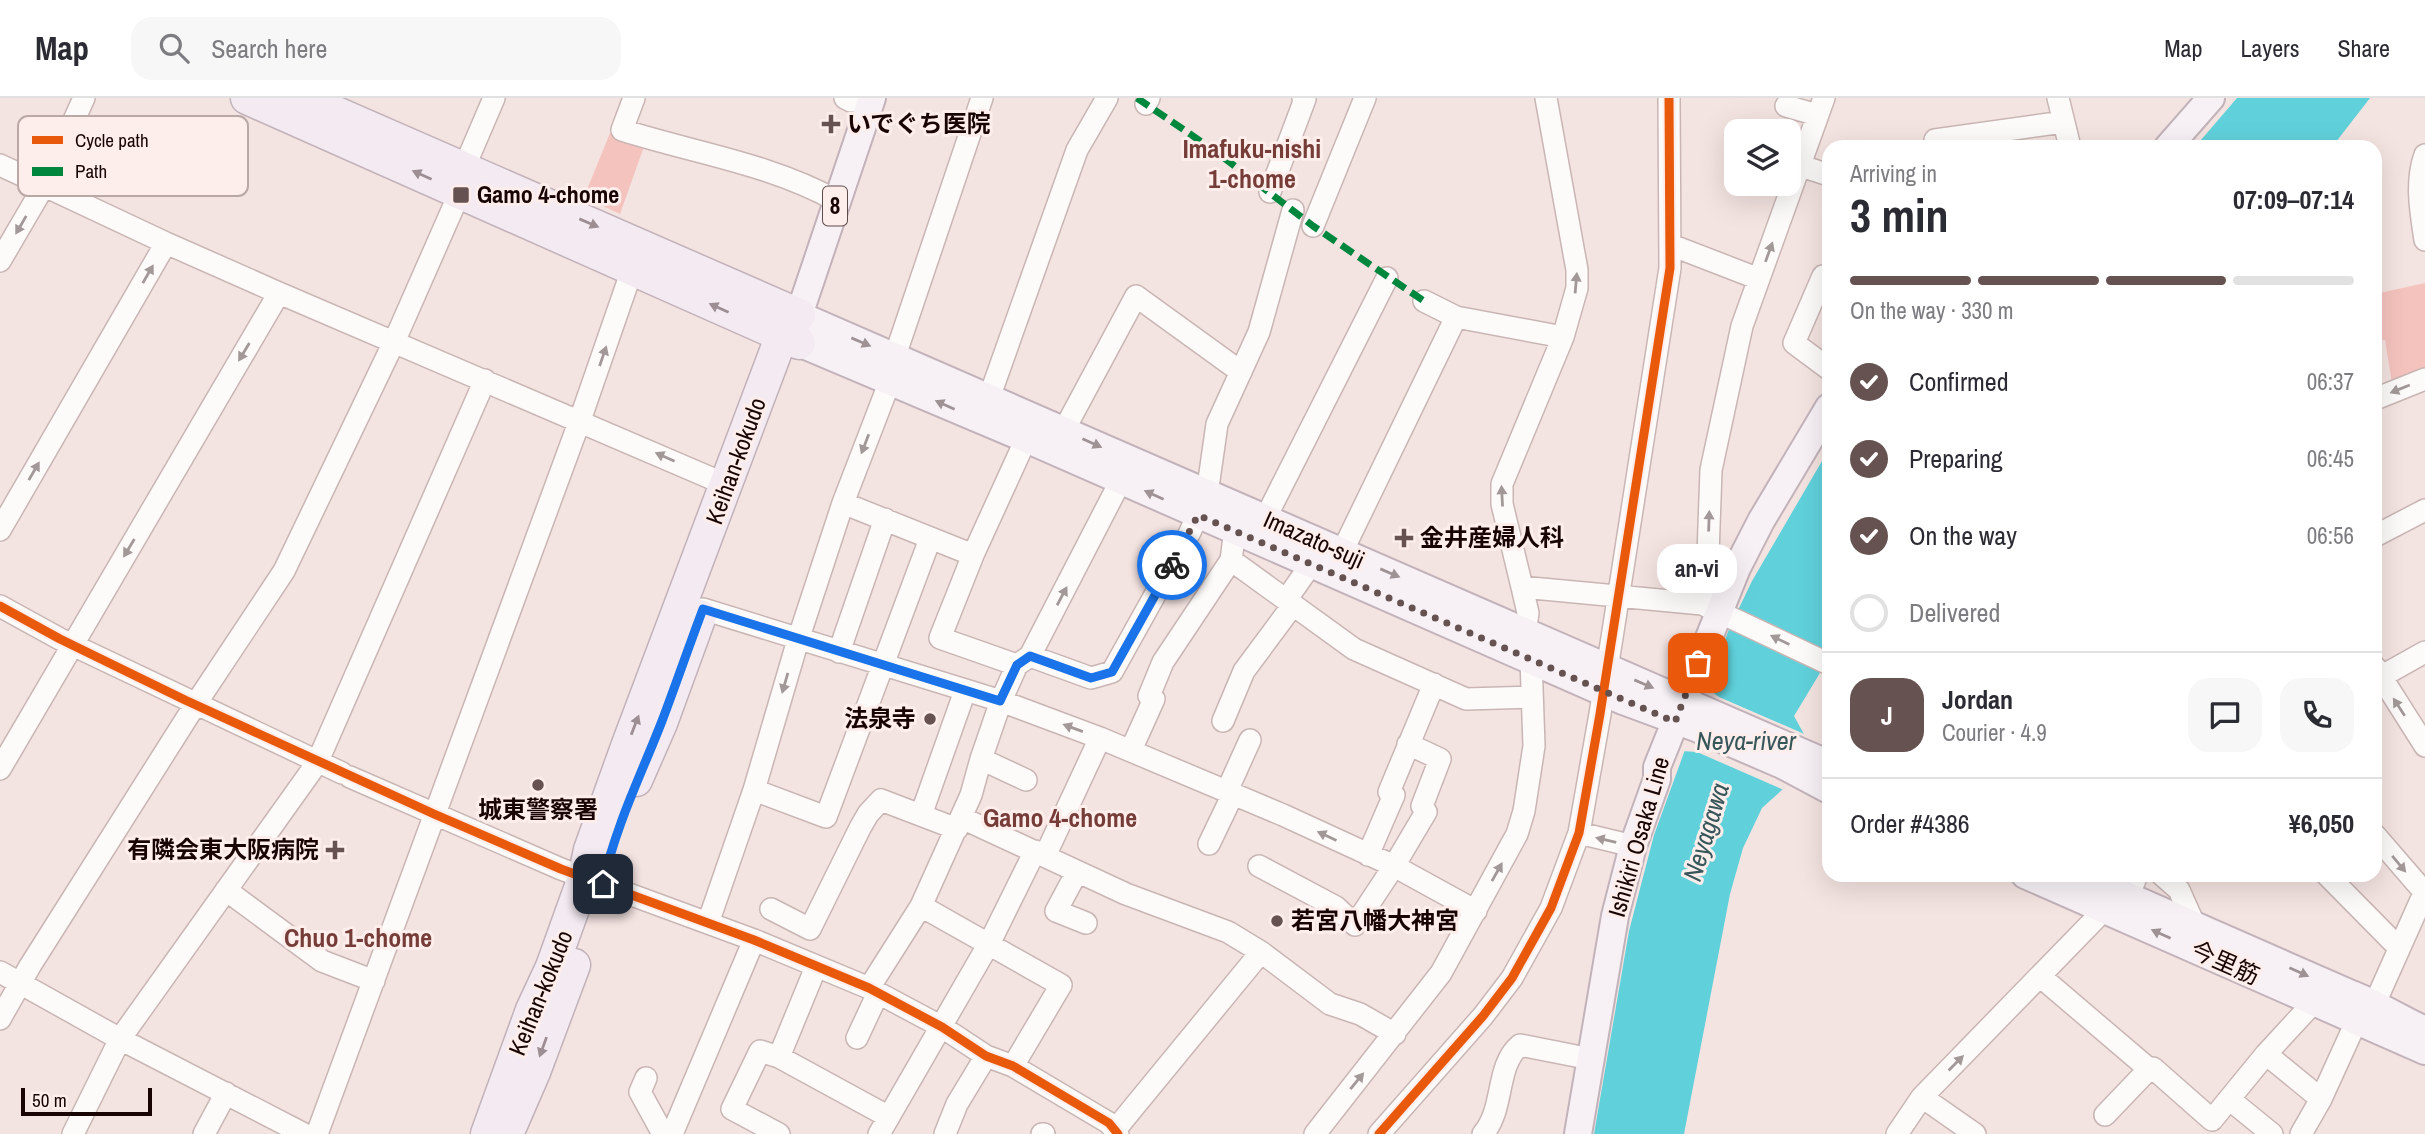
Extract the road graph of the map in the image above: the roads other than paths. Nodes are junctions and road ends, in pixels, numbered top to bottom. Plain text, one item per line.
1 (83, 98) edge
2 (247, 98) edge
3 (302, 98) edge
4 (494, 98) edge
5 (634, 98) edge
6 (845, 98) edge
7 (872, 98) edge
8 (982, 98) edge
9 (1107, 98) edge
10 (1303, 98) edge
11 (1365, 98) edge
12 (1546, 98) edge
13 (1669, 98) edge
14 (2058, 98) edge
15 (2211, 98) edge
16 (1786, 106) edge
17 (1820, 107) edge
18 (75, 116) edge
19 (2063, 122) junction
20 (1936, 140) edge
21 (2068, 140) edge
22 (2174, 140) edge
23 (2425, 155) edge
24 (1801, 158) edge
25 (0, 165) edge
26 (1801, 166) edge
27 (18, 173) edge
28 (1822, 173) edge
29 (462, 180) junction
30 (1269, 192) dead end
31 (38, 196) edge
32 (70, 196) edge
33 (1790, 196) edge
34 (837, 201) junction
35 (1293, 210) dead end
36 (1312, 226) dead end
37 (2425, 240) edge
38 (166, 243) junction
39 (1671, 245) junction
40 (0, 261) edge
41 (632, 270) junction
42 (1387, 278) dead end
43 (1822, 278) edge
44 (1759, 279) junction
45 (279, 293) junction
46 (1424, 301) dead end
47 (1456, 317) junction
48 (794, 331) junction
49 (1563, 337) junction
50 (394, 342) junction
51 (1822, 364) edge
52 (892, 368) junction
53 (1241, 372) junction
54 (2425, 379) edge
55 (485, 380) junction
56 (2382, 396) edge
57 (989, 398) junction
58 (1822, 419) edge
59 (580, 420) junction
60 (1064, 430) junction
61 (1026, 439) junction
62 (1121, 480) junction
63 (727, 485) junction
64 (843, 503) junction
65 (1203, 504) junction
66 (2425, 510) edge
67 (885, 519) junction
68 (1265, 519) junction
69 (0, 530) edge
70 (1235, 530) junction
71 (2382, 532) edge
72 (930, 539) junction
73 (1342, 552) junction
74 (973, 555) junction
75 (1231, 560) junction
76 (1312, 563) junction
77 (1522, 587) junction
78 (1619, 596) junction
79 (1289, 603) junction
80 (0, 607) edge
81 (703, 609) junction
82 (1725, 614) junction
83 (1525, 632) junction
84 (798, 640) junction
85 (71, 645) junction
86 (839, 652) junction
87 (2425, 652) edge
88 (1531, 659) junction
89 (1023, 660) junction
90 (1822, 661) edge
91 (883, 666) junction
92 (2382, 671) edge
93 (1605, 679) junction
94 (2382, 683) edge
95 (1434, 684) junction
96 (965, 691) junction
97 (1532, 697) junction
98 (1000, 701) junction
99 (195, 705) junction
100 (1687, 714) junction
101 (1223, 721) dead end
102 (1100, 738) junction
103 (1250, 740) dead end
104 (1408, 744) junction
105 (2425, 746) edge
106 (1131, 750) junction
107 (981, 759) junction
108 (317, 763) junction
109 (0, 768) edge
110 (1822, 779) edge
111 (1026, 780) dead end
112 (754, 790) junction
113 (1230, 792) junction
114 (434, 814) junction
115 (921, 815) junction
116 (826, 817) junction
117 (959, 823) junction
118 (859, 830) junction
119 (1578, 833) junction
120 (2382, 843) edge
121 (1209, 844) dead end
122 (1633, 846) junction
123 (1040, 854) junction
124 (1368, 855) junction
125 (1259, 866) dead end
126 (1394, 866) junction
127 (1077, 872) junction
128 (594, 881) junction
129 (2041, 882) edge
130 (2113, 882) edge
131 (2170, 882) edge
132 (2334, 882) edge
133 (2132, 886) edge
134 (226, 890) junction
135 (2425, 892) edge
136 (921, 906) junction
137 (771, 909) dead end
138 (2104, 910) junction
139 (1476, 911) junction
140 (708, 923) junction
141 (1086, 923) dead end
142 (2195, 926) junction
143 (754, 940) junction
144 (988, 945) junction
145 (2399, 948) junction
146 (1261, 952) junction
147 (817, 967) junction
148 (0, 972) edge
149 (2040, 977) junction
150 (374, 981) junction
151 (20, 983) junction
152 (874, 990) junction
153 (2314, 1002) junction
154 (2366, 1012) junction
155 (0, 1019) edge
156 (942, 1027) junction
157 (2425, 1030) edge
158 (1395, 1034) junction
159 (857, 1038) dead end
160 (120, 1039) junction
161 (2425, 1051) edge
162 (2266, 1054) junction
163 (986, 1056) junction
164 (779, 1057) junction
165 (1591, 1059) junction
166 (1013, 1066) junction
167 (2149, 1069) junction
168 (646, 1078) dead end
169 (226, 1093) junction
170 (1922, 1097) junction
171 (2229, 1099) junction
172 (2321, 1099) junction
173 (2105, 1115) dead end
174 (884, 1126) edge
175 (1108, 1130) edge
176 (768, 1132) edge
177 (73, 1134) edge
178 (204, 1134) edge
179 (304, 1134) edge
180 (317, 1134) edge
181 (486, 1134) edge
182 (508, 1134) edge
183 (663, 1134) edge
184 (672, 1134) edge
185 (945, 1134) edge
186 (1315, 1134) edge
187 (1379, 1134) edge
188 (1483, 1134) edge
189 (1578, 1134) edge
190 (1897, 1134) edge
191 (1975, 1134) edge
192 (2272, 1134) edge
193 (2301, 1134) edge

1 - 18 street
29 -> 2 highway
3 - 29 highway
4 - 29 street
5 - 34 street
6 - 7 street
7 - 34 main road, 8
8 - 52 street
9 - 57 street
10 - 30 street
11 - 36 street
49 -> 12 street
13 - 39 street
14 - 19 street
15 - 22 main road
16 - 17 street
17 - 24 street
19 - 20 street
19 - 21 street
23 - 37 street
25 - 27 street
26 - 28 street
29 - 41 highway
29 -> 48 highway
29 - 50 street
31 -> 40 street
32 - 38 street
44 -> 33 street
34 - 48 main road, 8
35 - 53 street
38 - 45 street
69 -> 38 street
39 - 44 street
39 - 78 street
48 -> 41 highway
59 -> 41 street
42 - 68 street
43 - 51 street
82 -> 44 street
45 - 50 street
45 -> 85 street
46 - 47 street
47 - 49 street
47 - 73 street
48 - 52 main road, Imazato-suji
48 - 63 highway, Keihan-kokudo
48 - 81 highway, Keihan-kokudo
77 -> 49 street
50 - 55 street
50 - 99 street
52 - 57 main road, Imazato-suji
61 -> 52 main road, Imazato-suji
52 -> 64 street
53 - 60 street
53 - 65 street
54 -> 56 street
55 - 59 street
55 - 108 street
57 - 60 main road, Imazato-suji
58 - 82 main road, Ishikiri Osaka Line
63 -> 59 street
59 - 114 street
60 -> 65 main road, Imazato-suji
61 - 62 main road, Imazato-suji
61 - 74 street
65 -> 62 main road, Imazato-suji
89 -> 62 street
128 -> 63 highway, Keihan-kokudo
64 - 67 street
64 - 84 street
65 - 68 main road, Imazato-suji
65 - 70 main road, Imazato-suji
65 - 89 street
66 - 71 street
67 - 72 street
67 - 86 street
68 - 73 main road, Imazato-suji
70 - 75 street
70 - 76 main road, Imazato-suji
72 - 74 street
72 - 91 street
73 -> 83 main road, Imazato-suji
74 - 89 street
75 - 79 street
75 - 106 street
76 - 79 street
76 - 88 main road, Imazato-suji
77 - 78 street
77 - 83 street
78 - 82 street
78 - 93 street
79 - 95 street
79 - 101 street
80 - 85 street
81 - 84 street
81 - 128 highway, Keihan-kokudo
90 -> 82 street
82 - 100 main road, Ishikiri Osaka Line
83 - 88 street
83 - 93 main road, Imazato-suji
84 - 86 street
84 -> 112 street
85 - 99 street
85 - 109 street
86 - 91 street
87 - 92 street
88 - 93 main road
88 - 97 street
89 - 98 street
91 - 96 street
91 - 116 street
93 - 100 main road, Imazato-suji
93 - 119 street
105 -> 94 street
95 - 97 street
95 - 104 street
96 - 98 street
96 - 115 street
139 -> 97 street
102 -> 98 street
98 - 107 street
99 - 108 street
99 - 151 street
100 - 110 main road, Imazato-suji
100 - 122 main road, Ishikiri Osaka Line
102 - 106 street
102 - 123 street
103 - 113 street
104 - 124 street
104 - 126 street
106 - 113 street
107 - 111 street
107 - 117 street
108 - 114 street
108 - 134 street
112 - 116 street
112 - 140 street
113 - 121 street
124 -> 113 street
114 - 128 street
114 - 150 street
115 - 117 street
115 - 118 street
116 - 118 street
117 - 123 street
117 - 136 street
118 - 137 street
122 -> 119 street
119 - 187 street
120 -> 135 street
122 - 165 main road, Ishikiri Osaka Line
123 - 127 street
123 - 144 street
124 - 126 street
125 - 126 street
126 - 139 street
127 - 141 street
127 - 146 street
128 - 140 street
128 - 181 highway, Keihan-kokudo
128 -> 182 highway, Keihan-kokudo
129 - 138 main road, 今里筋
130 - 133 main road, 今里筋
131 - 142 street
132 - 145 street
133 - 138 street
133 - 142 main road, 今里筋
134 - 150 street
134 - 160 street
135 - 145 street
136 - 144 street
136 - 152 street
138 - 149 street
153 -> 138 main road, 今里筋
139 - 158 street
140 - 143 street
142 -> 154 main road, 今里筋
143 - 147 street
143 - 184 street
144 - 156 street
144 - 166 street
145 - 154 street
146 - 158 street
146 - 175 street
147 - 152 street
147 - 164 street
148 - 151 street
149 - 167 street
170 -> 149 street
150 - 180 street
151 - 155 street
151 - 160 street
152 - 156 street
152 - 159 street
153 - 154 main road, 今里筋
153 - 162 street
154 - 157 main road, 今里筋
154 - 161 main road, 今里筋
154 - 172 street
156 - 163 street
156 - 174 street
186 -> 158 street
160 - 169 street
160 - 177 street
162 - 171 street
162 - 172 street
163 - 166 street
163 - 185 street
164 - 174 street
164 - 176 street
165 - 188 street
165 - 189 main road, Ishikiri Osaka Line
166 - 175 street
167 - 171 street
167 - 173 street
168 - 183 street
169 - 178 street
169 - 179 street
170 - 190 street
170 - 191 street
171 - 192 street
172 - 193 street

